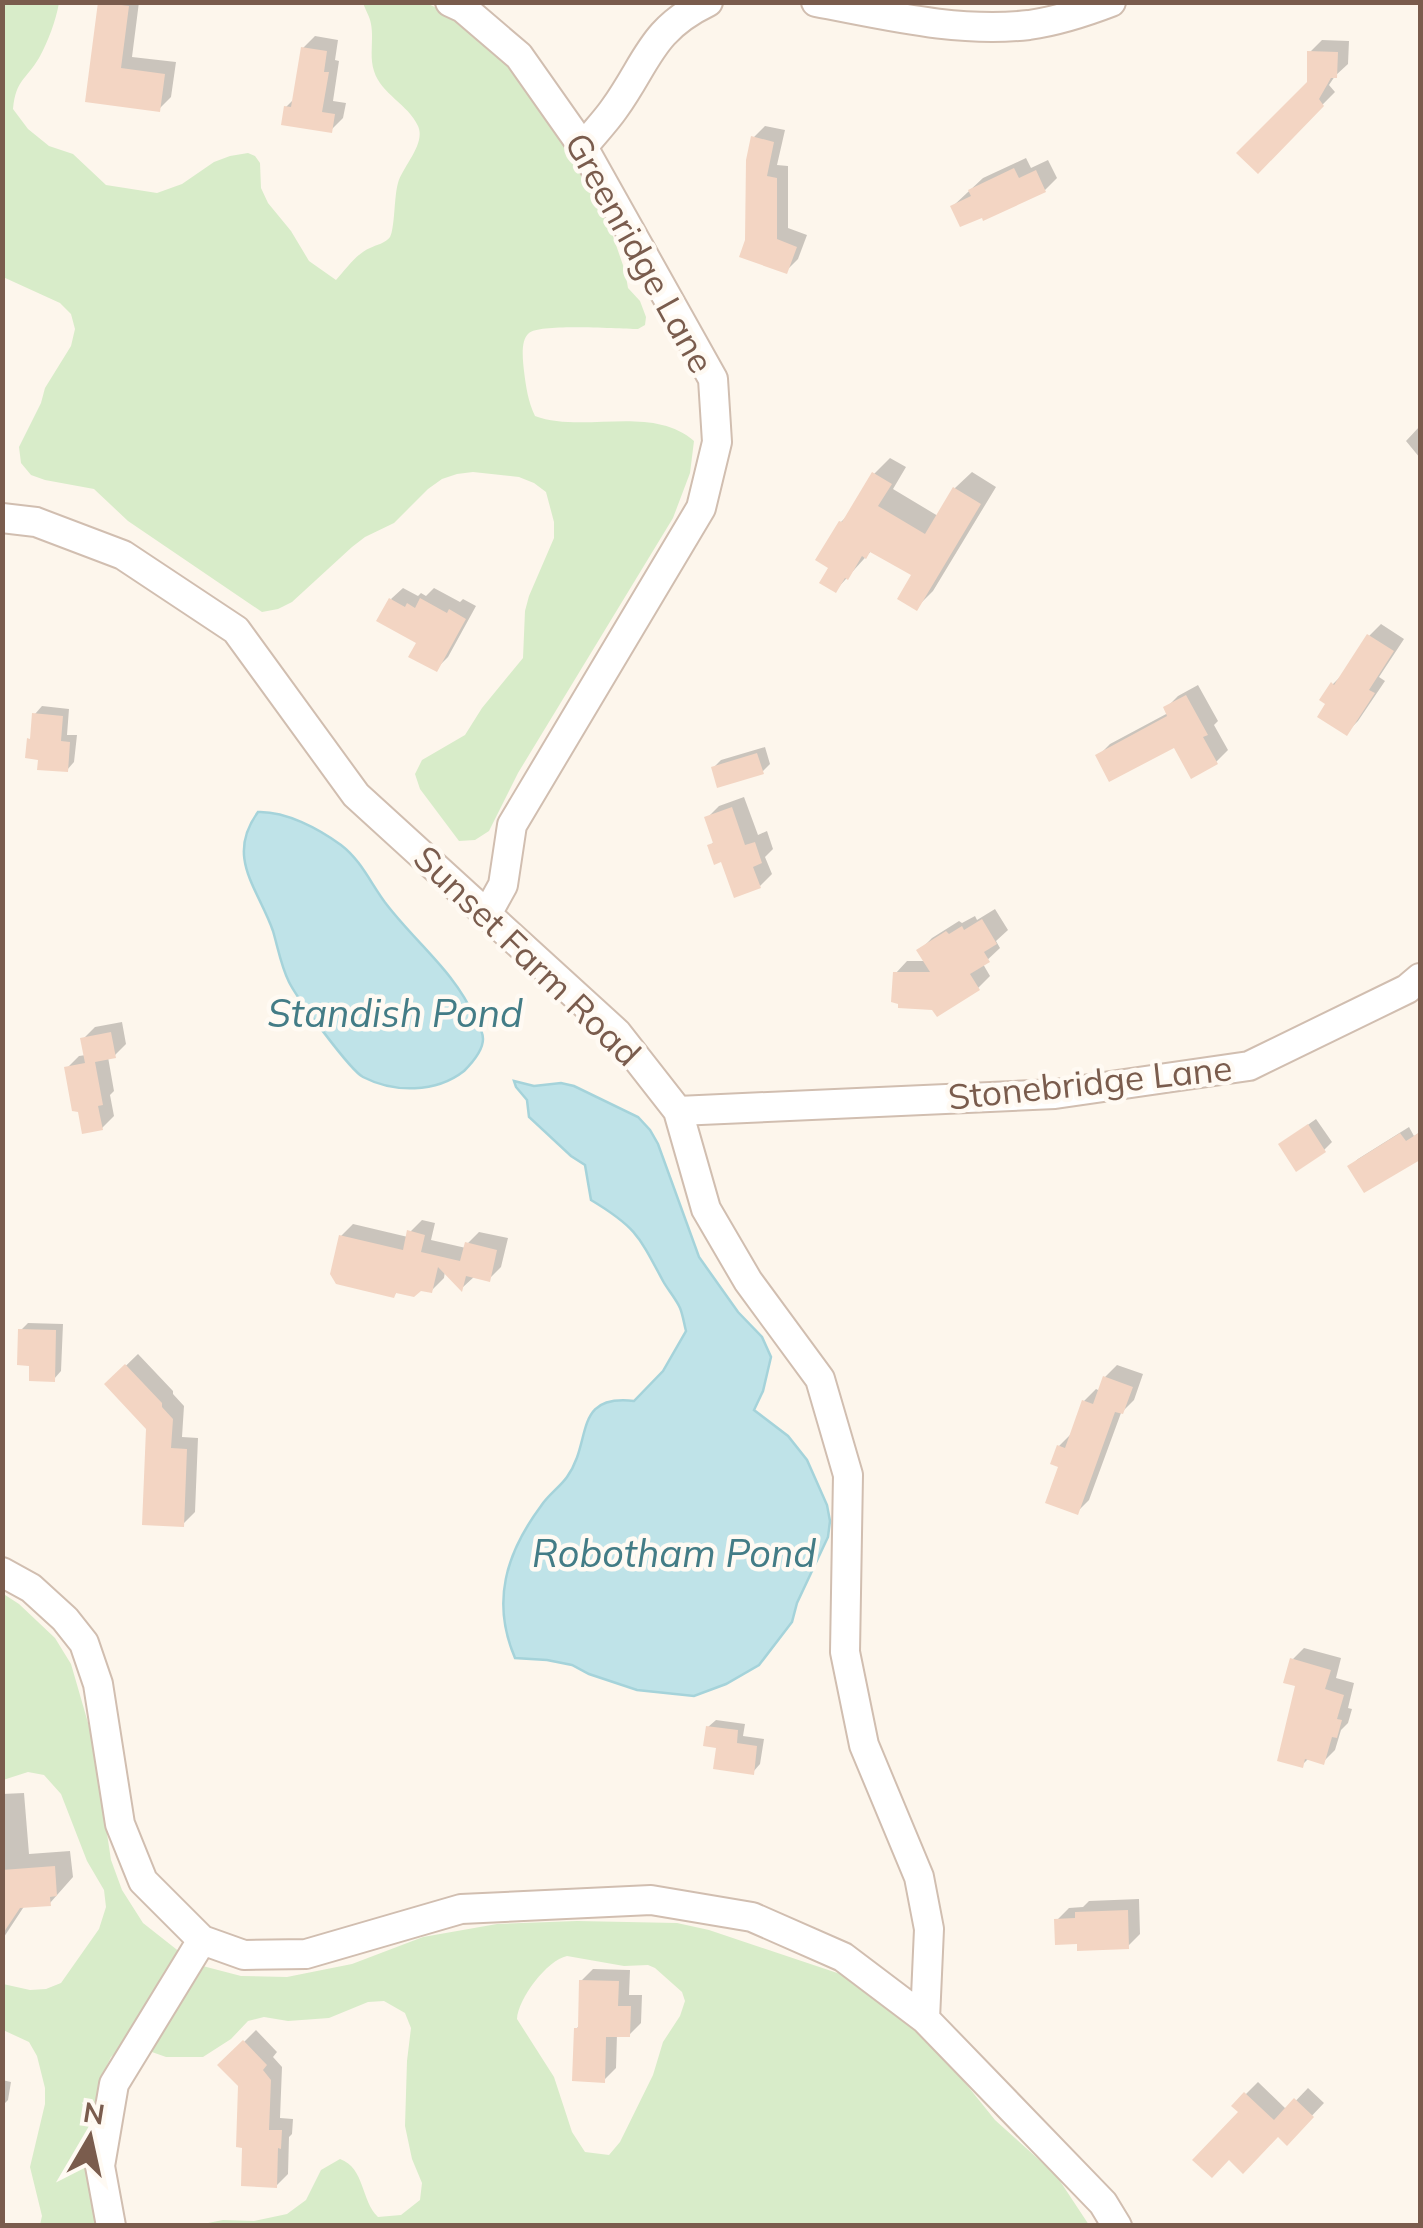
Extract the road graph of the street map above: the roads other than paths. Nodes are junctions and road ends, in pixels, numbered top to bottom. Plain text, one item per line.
1 (450, 2) edge
2 (708, 2) edge
3 (816, 2) edge
4 (1111, 2) edge
5 (583, 147) junction
6 (2, 518) edge
7 (487, 914) junction
8 (1420, 978) edge
9 (678, 1112) junction
10 (2, 1572) edge
11 (202, 1940) junction
12 (925, 2019) junction
13 (111, 2226) edge
14 (1118, 2226) edge

1 - 5 street, Greenridge Lane
2 - 5 street
3 - 4 street
5 - 7 street, Greenridge Lane
6 - 7 street, Sunset Farm Road
7 - 9 street, Sunset Farm Road
8 - 9 street, Stonebridge Lane
9 - 12 street, Sunset Farm Road
10 - 11 street
11 - 12 street
11 - 13 street
12 - 14 street

